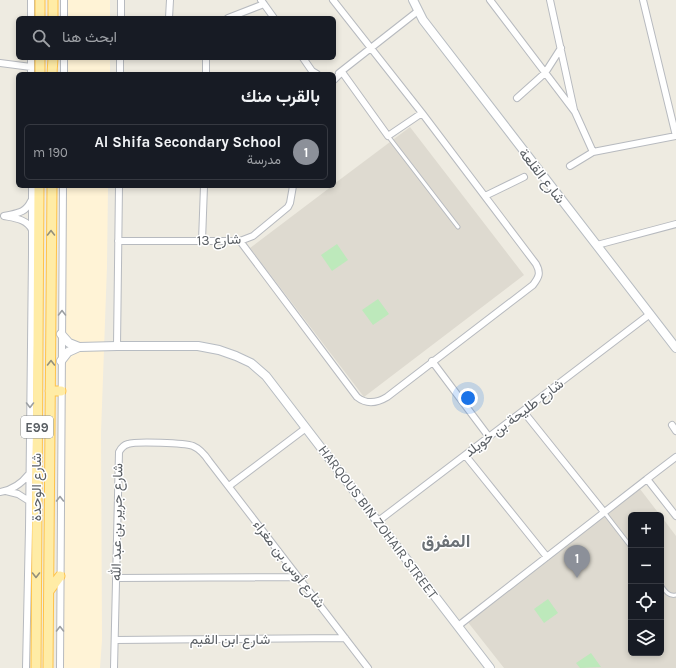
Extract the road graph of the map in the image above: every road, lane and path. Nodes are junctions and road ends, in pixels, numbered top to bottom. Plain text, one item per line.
1 (32, 0) edge
2 (40, 0) edge
3 (53, 0) edge
4 (64, 0) edge
5 (121, 0) edge
6 (170, 0) edge
7 (333, 0) edge
8 (413, 0) edge
9 (490, 0) edge
10 (550, 0) edge
11 (643, 0) edge
12 (262, 2) edge
13 (418, 11) junction
14 (37, 16) edge
15 (37, 16) edge
16 (53, 16) edge
17 (64, 16) edge
18 (121, 16) edge
19 (169, 16) edge
20 (232, 16) edge
21 (272, 16) edge
22 (371, 48) junction
23 (561, 48) junction
24 (31, 60) edge
25 (40, 60) edge
26 (53, 60) edge
27 (64, 60) edge
28 (120, 60) edge
29 (206, 60) edge
30 (304, 60) edge
31 (0, 63) edge
32 (31, 67) junction
33 (31, 72) edge
34 (40, 72) edge
35 (52, 72) edge
36 (64, 72) edge
37 (120, 72) edge
38 (206, 72) edge
39 (314, 72) edge
40 (342, 72) junction
41 (545, 73) junction
42 (336, 74) edge
43 (336, 78) edge
44 (517, 98) dead end
45 (575, 112) junction
46 (422, 113) junction
47 (388, 136) junction
48 (676, 136) edge
49 (593, 152) junction
50 (570, 166) dead end
51 (524, 177) dead end
52 (32, 188) edge
53 (39, 188) edge
54 (52, 188) edge
55 (63, 188) edge
56 (119, 188) edge
57 (204, 188) edge
58 (293, 188) edge
59 (485, 196) junction
60 (33, 198) junction
61 (2, 216) edge
62 (676, 224) edge
63 (458, 227) dead end
64 (32, 232) junction
65 (118, 241) junction
66 (202, 241) junction
67 (240, 241) junction
68 (596, 244) junction
69 (32, 254) junction
70 (38, 267) junction
71 (650, 314) junction
72 (61, 334) junction
73 (117, 346) junction
74 (79, 347) junction
75 (676, 348) edge
76 (61, 361) junction
77 (432, 362) junction
78 (50, 391) junction
79 (61, 391) junction
80 (523, 411) junction
81 (672, 425) dead end
82 (306, 428) junction
83 (676, 431) edge
84 (489, 437) junction
85 (33, 446) junction
86 (465, 455) junction
87 (676, 456) edge
88 (209, 461) joint
89 (29, 474) junction
90 (647, 479) junction
91 (229, 486) junction
92 (3, 491) edge
93 (29, 501) junction
94 (604, 512) junction
95 (676, 516) edge
96 (377, 522) junction
97 (30, 528) junction
98 (36, 540) junction
99 (628, 543) edge
100 (547, 557) junction
101 (60, 576) junction
102 (298, 577) junction
103 (116, 578) junction
104 (664, 589) edge
105 (49, 591) junction
106 (676, 595) edge
107 (458, 626) junction
108 (345, 638) junction
109 (115, 640) junction
110 (26, 668) edge
111 (36, 668) edge
112 (48, 668) edge
113 (60, 668) edge
114 (114, 668) edge
115 (368, 668) edge
116 (490, 668) edge

1 - 14 street
2 - 15 main road
3 - 16 main road
4 - 17 street
5 - 18 street
6 - 19 street
7 - 22 street
8 - 13 street, شارع القلعة
9 - 41 street
10 - 23 street
11 - 48 street
12 - 20 street
12 - 21 street
13 - 22 street
13 - 68 street, شارع القلعة
22 - 40 street
22 - 46 street
23 - 41 street
23 - 45 street
24 - 32 street
25 - 34 main road
26 - 35 main road
27 - 36 street
28 - 37 street
29 - 38 street
30 - 39 street
31 - 32 street
32 - 33 street
40 - 42 street
40 - 43 street
40 - 47 street
41 - 44 street
41 - 45 street
45 - 49 street
46 - 47 street
46 - 59 street
47 - 63 lane
48 - 49 street
49 - 50 street
51 - 59 street
52 - 60 street
53 - 70 main road, شارع الوحدة / E99
78 -> 54 main road, شارع الوحدة / E99
72 -> 55 street
56 - 65 street
57 - 66 street
58 - 67 street, شارع 13
59 - 77 street
60 - 61 street
60 - 64 street
61 - 64 street
62 - 68 street
64 - 69 street
65 - 66 street, شارع 13
65 - 73 street
66 - 67 street, شارع 13
67 - 77 street
68 - 71 street, شارع القلعة
69 - 70 street
69 -> 85 street
70 - 85 main road, شارع الوحدة / E99
71 - 75 street, شارع القلعة
71 - 80 street, شارع طليحة بن خويلد
72 - 74 street
72 - 76 street
73 - 74 street, HARQOUS BIN ZOHAIR STREET
73 - 82 street, HARQOUS BIN ZOHAIR STREET
74 - 76 street
76 - 79 street
77 - 84 street
78 - 79 main road
78 - 105 main road, شارع الوحدة / E99
101 -> 79 street
80 - 84 street, شارع طليحة بن خويلد
80 - 94 street
81 - 83 street
82 - 91 street
82 - 96 street, HARQOUS BIN ZOHAIR STREET
84 - 86 street, شارع طليحة بن خويلد
85 - 89 street
85 - 98 main road, شارع الوحدة / E99
86 - 96 street, شارع طليحة بن خويلد
86 - 100 street
87 - 90 street
88 - 91 street, شارع أوس بن مغراء
88 - 103 street, شارع جرير بن عبد الله
89 - 92 street
89 - 93 street
90 - 94 street
90 - 95 street
91 - 102 street, شارع أوس بن مغراء
92 - 93 street
93 - 97 street
94 - 99 lane
94 - 100 street
96 - 107 street, HARQOUS BIN ZOHAIR STREET
97 - 98 main road
97 - 110 street
98 -> 111 main road, شارع الوحدة / E99
100 - 107 street
101 - 105 main road
113 -> 101 street
102 - 103 street
102 - 108 street, شارع أوس بن مغراء
103 - 109 street, شارع جرير بن عبد الله
104 - 106 lane
105 - 112 main road, شارع الوحدة / E99
107 - 116 street, HARQOUS BIN ZOHAIR STREET
108 - 109 street, شارع ابن القيم
108 - 115 street, شارع أوس بن مغراء
109 - 114 street, شارع جرير بن عبد الله

